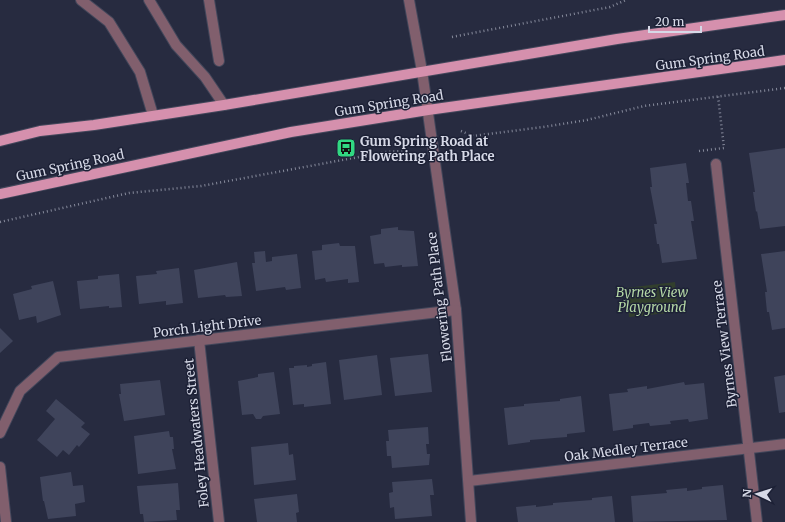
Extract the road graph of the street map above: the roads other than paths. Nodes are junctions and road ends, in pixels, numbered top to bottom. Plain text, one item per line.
1 (80, 0) edge
2 (149, 0) edge
3 (209, 0) edge
4 (408, 0) edge
5 (785, 15) edge
6 (785, 60) edge
7 (219, 61) dead end
8 (422, 71) junction
9 (224, 105) junction
10 (428, 110) junction
11 (154, 116) junction
12 (0, 141) edge
13 (716, 164) dead end
14 (0, 194) edge
15 (456, 310) junction
16 (199, 340) junction
17 (0, 433) edge
18 (785, 444) edge
19 (749, 448) junction
20 (0, 467) edge
21 (470, 481) junction
22 (6, 522) edge
23 (219, 522) edge
24 (471, 522) edge
25 (756, 522) edge

1 - 11 street
2 - 9 street
3 - 7 street
4 - 8 street, Flowering Path Place
5 - 8 main road, Gum Spring Road
6 - 10 main road, Gum Spring Road
8 - 9 main road, Gum Spring Road
8 - 10 street, Flowering Path Place
9 - 11 main road, Gum Spring Road
10 - 14 main road, Gum Spring Road
10 - 15 street, Flowering Path Place
11 - 12 main road, Gum Spring Road
13 - 19 street, Byrnes View Terrace
15 - 16 street, Porch Light Drive
15 - 21 street, Flowering Path Place
16 - 17 street, Porch Light Drive
16 - 23 street, Foley Headwaters Street
18 - 19 street, Oak Medley Terrace
19 - 21 street, Oak Medley Terrace
19 - 25 street, Byrnes View Terrace
20 - 22 street
21 - 24 street, Flowering Path Place

